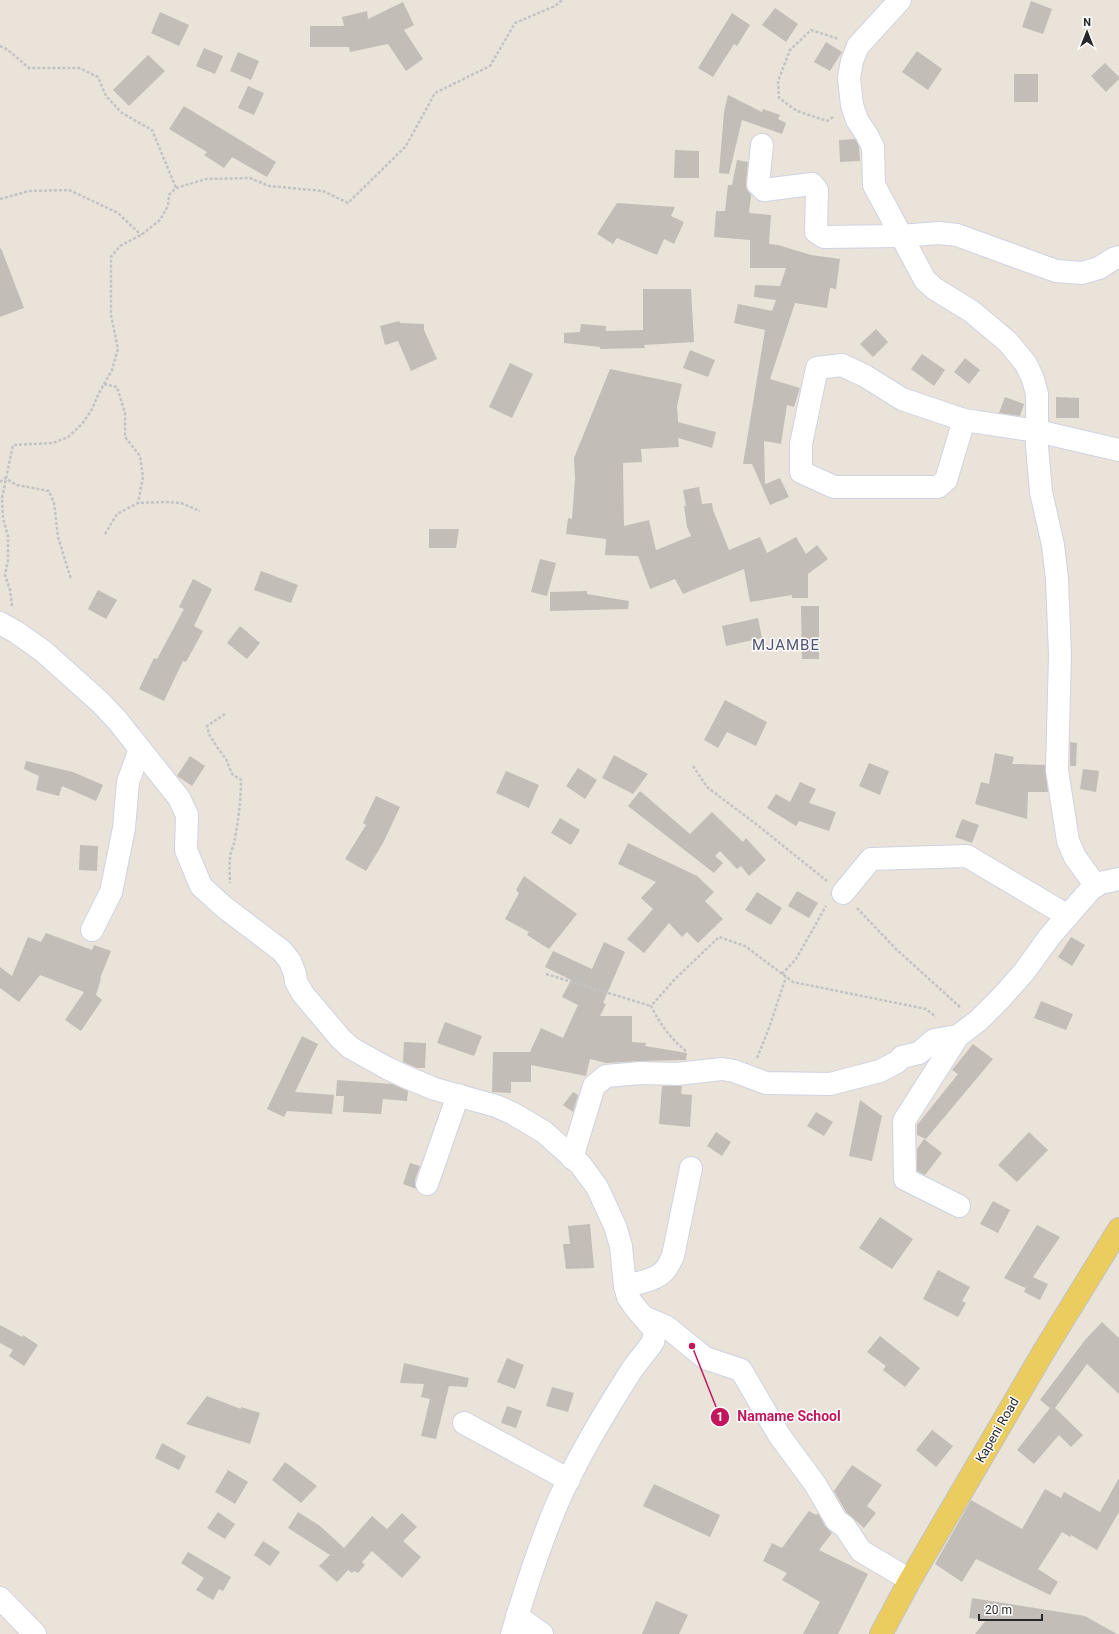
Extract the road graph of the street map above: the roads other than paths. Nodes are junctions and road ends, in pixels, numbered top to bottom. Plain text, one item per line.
1 (900, 0) edge
2 (762, 145) dead end
3 (900, 236) junction
4 (1119, 257) edge
5 (964, 420) junction
6 (1037, 431) junction
7 (1119, 450) edge
8 (8, 628) edge
9 (140, 749) junction
10 (1119, 879) edge
11 (1096, 886) junction
12 (839, 891) road end
13 (1068, 916) junction
14 (92, 930) dead end
15 (958, 1036) junction
16 (458, 1095) junction
17 (572, 1158) junction
18 (691, 1168) dead end
19 (427, 1184) dead end
20 (959, 1206) dead end
21 (1119, 1229) edge
22 (625, 1286) junction
23 (644, 1317) junction
24 (464, 1423) dead end
25 (569, 1480) junction
26 (910, 1580) junction
27 (0, 1598) edge
28 (515, 1625) edge
29 (36, 1634) edge
30 (542, 1634) edge
31 (882, 1634) edge

1 - 3 street
2 - 3 street
3 - 4 street
3 - 6 street
5 - 5 street
5 - 6 street
6 - 7 street
6 - 11 street
8 - 9 street
9 - 14 street
9 - 16 street
10 - 11 street
11 - 13 street
12 - 13 street
13 - 15 street
15 - 17 street
15 - 20 street
16 - 17 street
16 - 19 street
17 - 22 street
18 - 22 street
21 - 26 main road, Kapeni Road
22 - 23 street
23 - 25 street
23 - 26 street
24 - 25 street
25 - 28 street
26 - 31 main road, Kapeni Road
27 - 29 street
28 - 30 street

